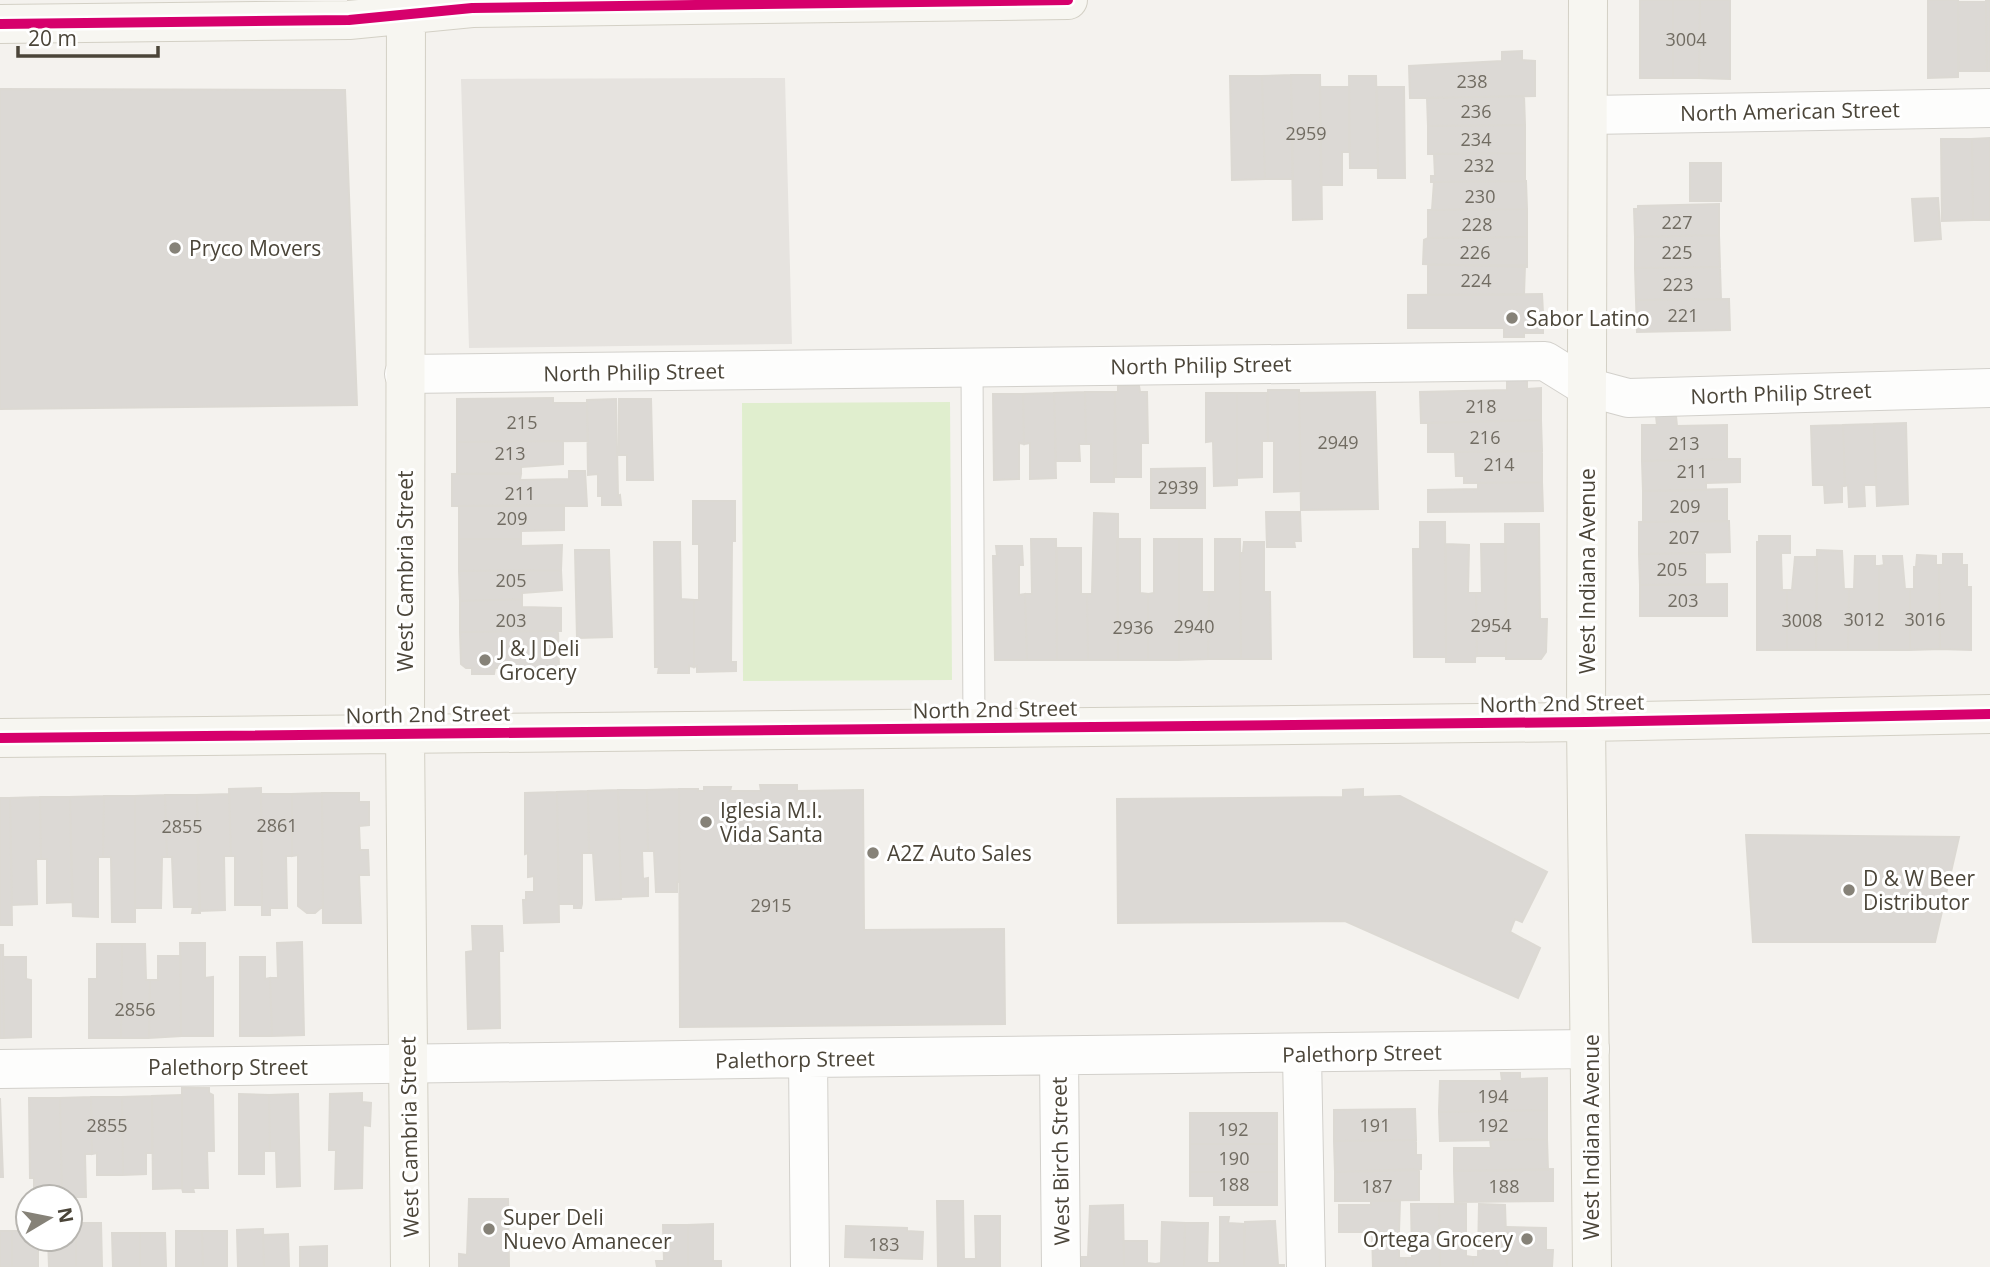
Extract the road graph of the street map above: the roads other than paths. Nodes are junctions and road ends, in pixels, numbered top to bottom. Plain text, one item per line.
1 (1068, 0) edge
2 (1588, 0) edge
3 (406, 7) edge
4 (0, 24) edge
5 (1990, 108) edge
6 (1589, 115) junction
7 (972, 368) junction
8 (404, 374) junction
9 (1587, 387) junction
10 (1990, 388) edge
11 (1990, 714) edge
12 (1586, 722) junction
13 (974, 728) junction
14 (405, 734) junction
15 (0, 738) edge
16 (1590, 1049) junction
17 (1303, 1055) junction
18 (1059, 1056) junction
19 (808, 1058) junction
20 (408, 1066) junction
21 (0, 1069) edge
22 (410, 1267) edge
23 (810, 1267) edge
24 (1061, 1267) edge
25 (1306, 1267) edge
26 (1592, 1267) edge

1 - 3 street
2 - 6 street, West Indiana Avenue
3 - 4 street
3 - 8 street, West Cambria Street
5 - 6 street, North American Street
6 - 9 street, West Indiana Avenue
7 - 8 street, North Philip Street
7 - 9 street, North Philip Street
7 - 13 lane
8 - 14 street, West Cambria Street
9 - 10 street, North Philip Street
9 - 12 street, West Indiana Avenue
11 - 12 street, North 2nd Street
12 - 13 street, North 2nd Street
12 - 16 street, West Indiana Avenue
13 - 14 street, North 2nd Street
14 - 15 street, North 2nd Street
14 - 20 street, West Cambria Street
16 - 17 street, Palethorp Street
16 - 26 street, West Indiana Avenue
17 - 18 street, Palethorp Street
17 - 25 street
18 - 19 street, Palethorp Street
18 - 24 street, West Birch Street
19 - 20 street, Palethorp Street
19 - 23 street
20 - 21 street, Palethorp Street
20 - 22 street, West Cambria Street

